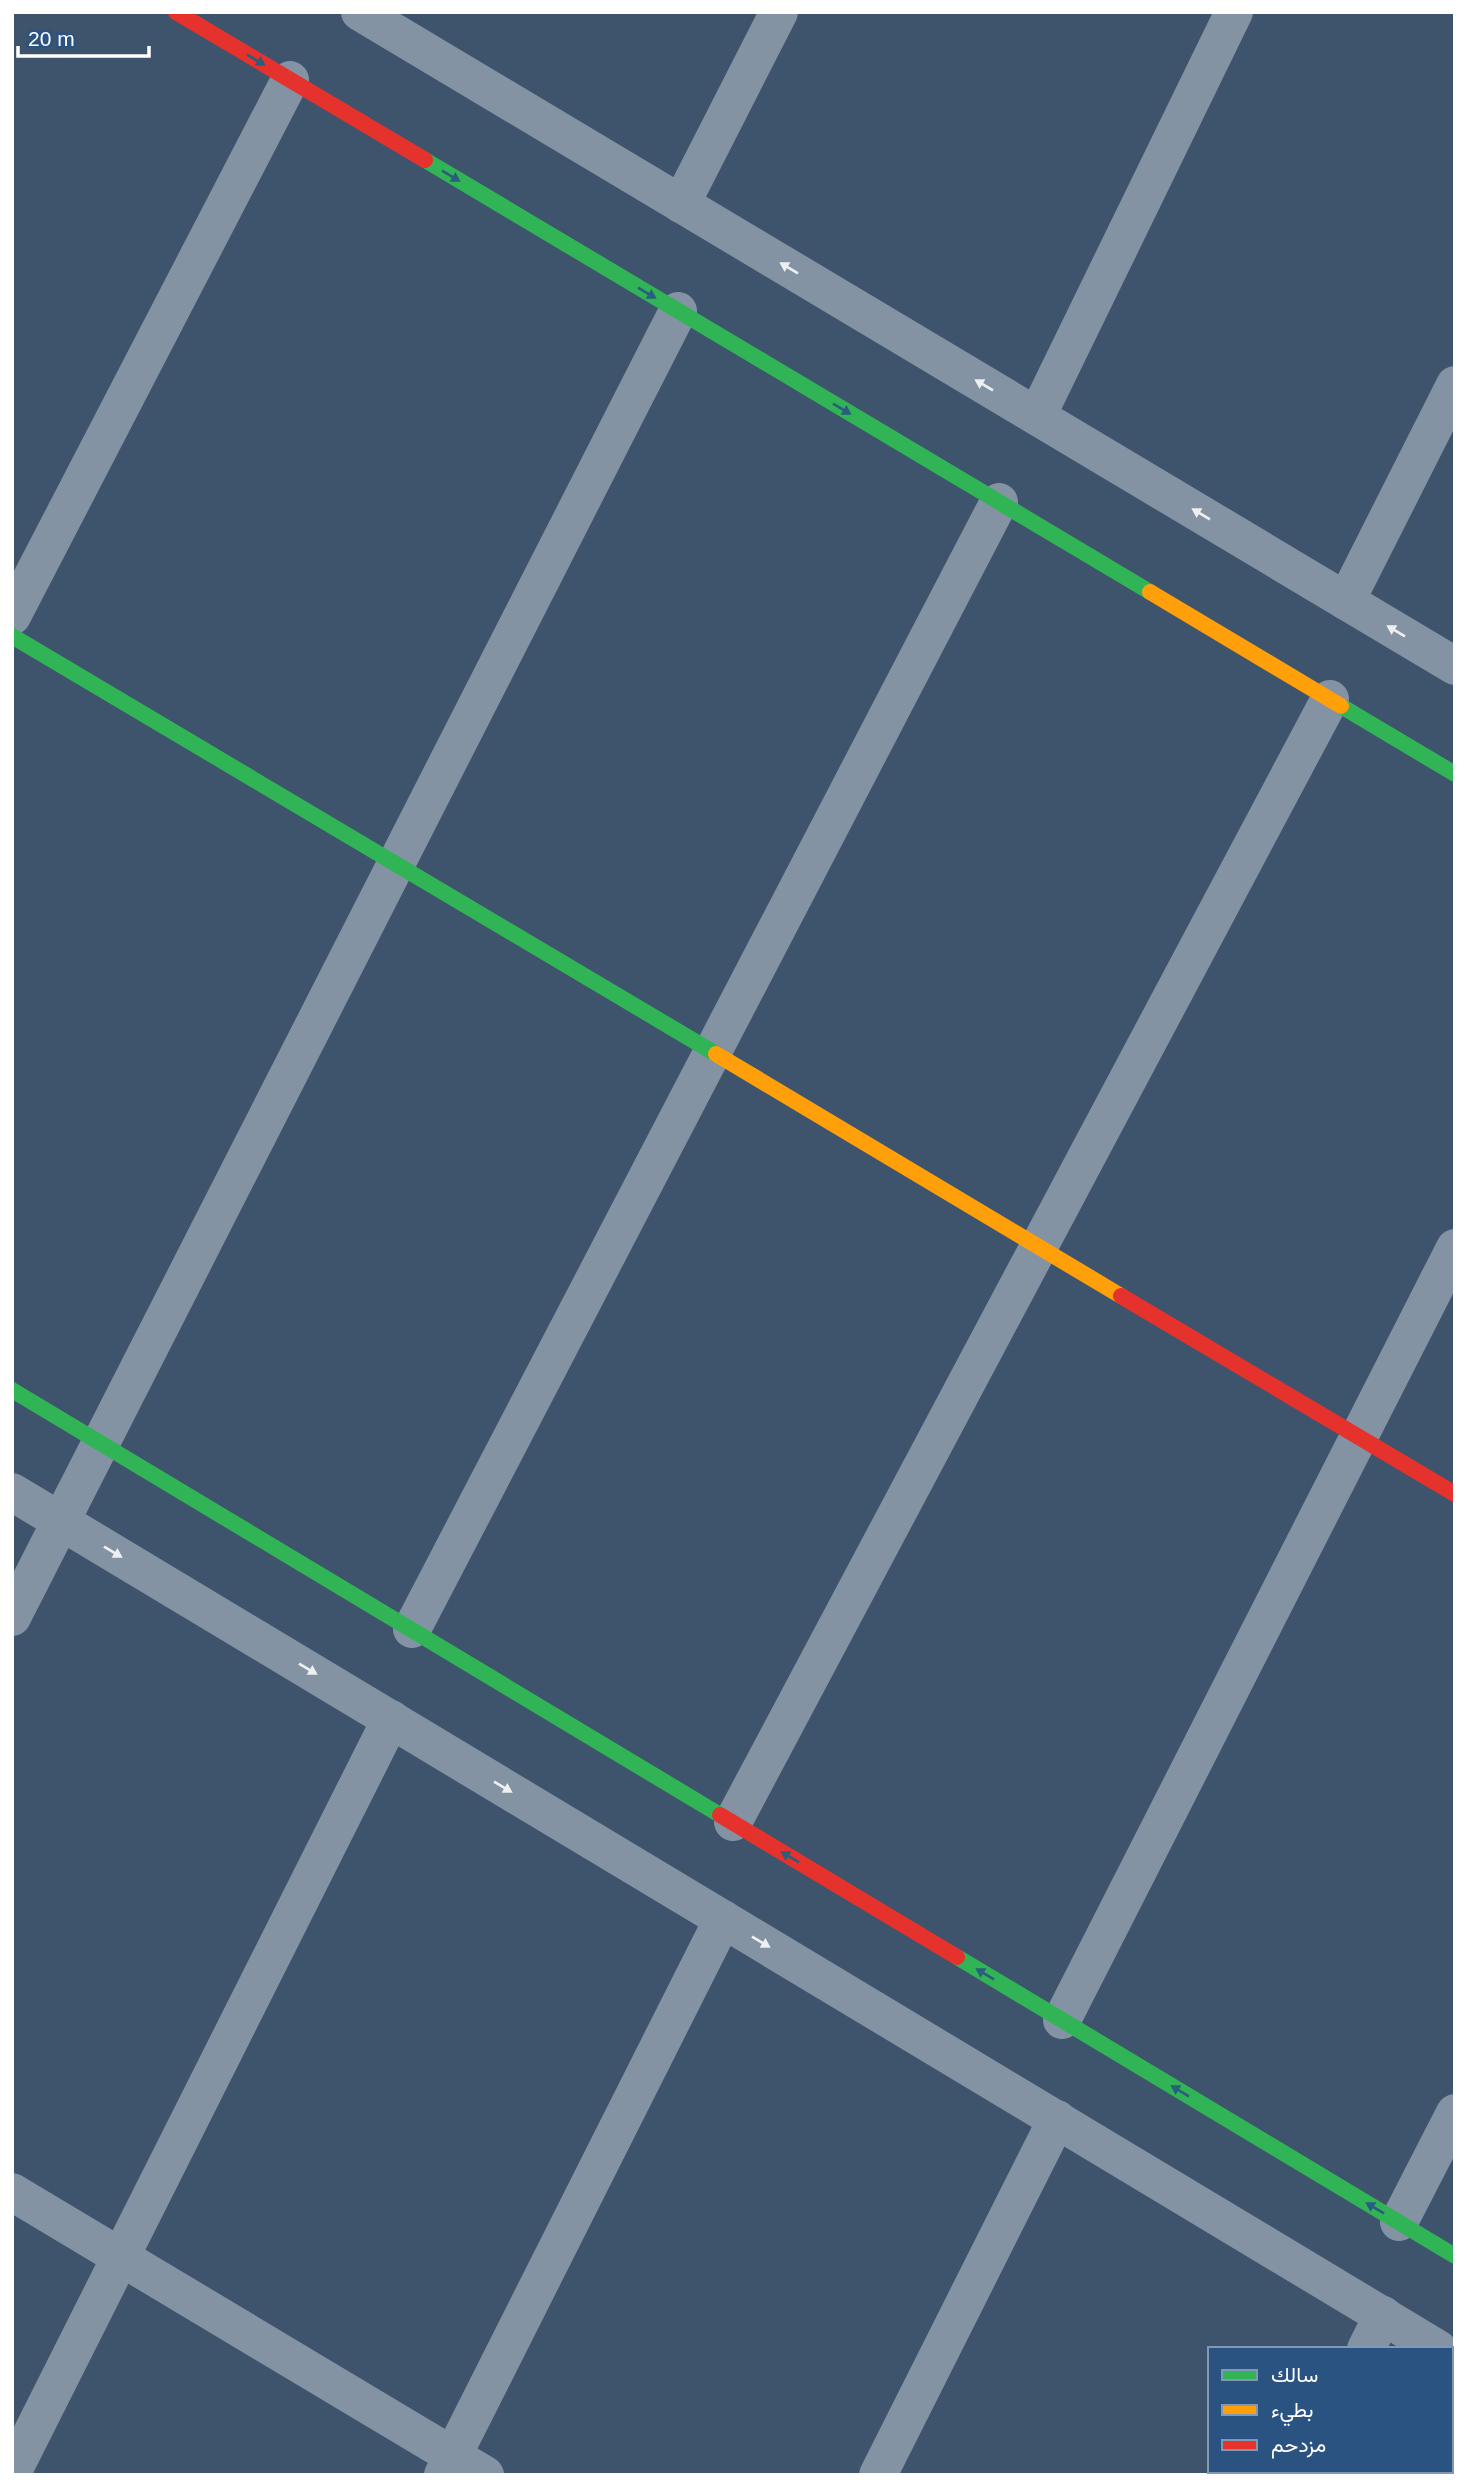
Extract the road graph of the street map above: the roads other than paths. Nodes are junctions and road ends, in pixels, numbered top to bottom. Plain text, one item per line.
1 (176, 12) edge
2 (360, 12) edge
3 (779, 12) edge
4 (1234, 12) edge
5 (290, 80) junction
6 (681, 204) junction
7 (678, 311) junction
8 (1455, 385) edge
9 (1037, 416) junction
10 (999, 502) junction
11 (1346, 601) junction
12 (12, 617) edge
13 (12, 636) edge
14 (1455, 666) edge
15 (1330, 699) junction
16 (1455, 774) edge
17 (396, 864) junction
18 (712, 1052) junction
19 (1039, 1246) junction
20 (1455, 1248) edge
21 (12, 1390) edge
22 (1359, 1437) junction
23 (101, 1443) junction
24 (12, 1492) edge
25 (1455, 1494) edge
26 (61, 1521) junction
27 (12, 1617) edge
28 (412, 1629) junction
29 (391, 1719) junction
30 (733, 1822) junction
31 (723, 1919) junction
32 (1062, 2020) junction
33 (1455, 2113) edge
34 (1057, 2119) junction
35 (12, 2192) edge
36 (1399, 2222) junction
37 (120, 2256) junction
38 (1455, 2256) edge
39 (1375, 2332) edge
40 (1431, 2347) edge
41 (448, 2465) edge
42 (12, 2473) edge
43 (485, 2475) edge
44 (878, 2475) edge

1 -> 5 street
2 - 6 street
3 - 6 street
4 - 9 street
5 -> 7 street
5 - 12 street
9 -> 6 street
7 -> 10 street
7 - 17 street
8 - 11 street
11 -> 9 street
10 - 15 street
10 - 18 street
14 -> 11 street
13 - 17 street
15 - 16 street
15 - 19 street
17 - 18 street
17 - 23 street
18 - 19 street
18 - 28 street
19 - 22 street
19 - 30 street
20 - 22 street
21 - 23 street
22 - 25 street
22 - 32 street
23 - 26 street
23 - 28 street
24 - 26 street
26 - 27 street
26 -> 29 street
28 - 30 street
29 -> 31 street
29 - 37 street
32 -> 30 street
31 -> 34 street
31 - 41 street
36 -> 32 street
33 - 36 street
34 - 39 street
34 - 44 street
35 - 37 street
36 - 38 street
37 - 41 street
37 - 42 street
39 - 40 street
41 - 43 street

